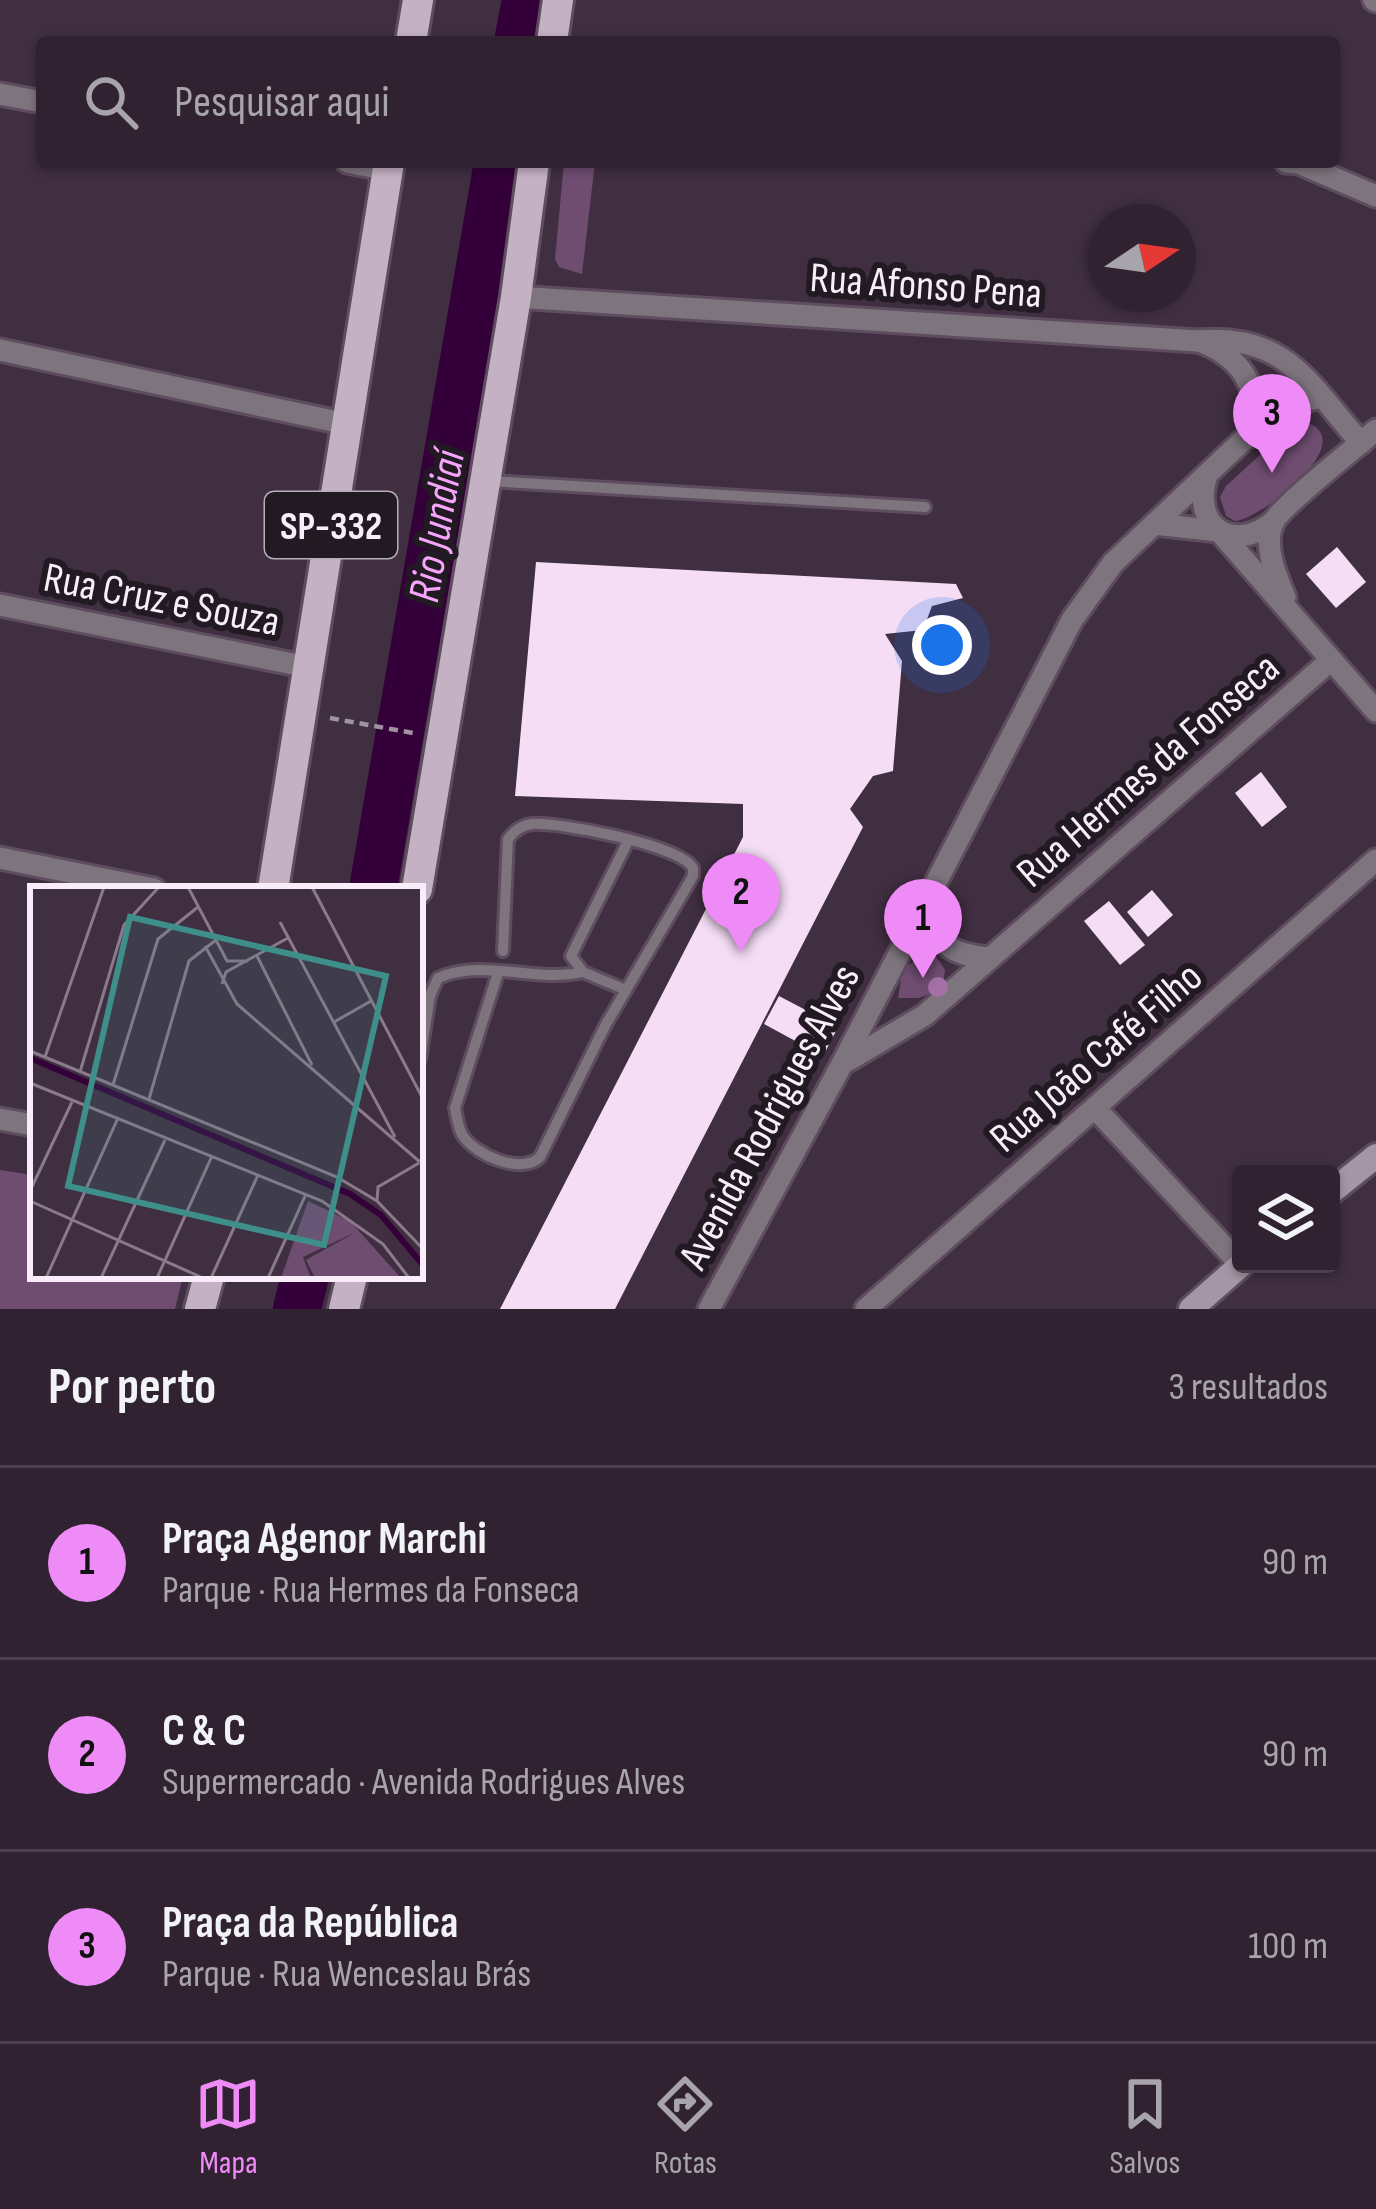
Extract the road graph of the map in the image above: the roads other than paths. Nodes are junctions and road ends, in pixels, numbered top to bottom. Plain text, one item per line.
1 (418, 0) edge
2 (558, 0) edge
3 (412, 36) edge
4 (553, 36) edge
5 (0, 94) edge
6 (36, 101) edge
7 (389, 168) edge
8 (534, 168) edge
9 (1311, 168) edge
10 (1376, 196) edge
11 (516, 297) junction
12 (1198, 340) junction
13 (0, 350) edge
14 (1321, 397) junction
15 (347, 424) junction
16 (1255, 430) junction
17 (1368, 436) edge
18 (1206, 477) junction
19 (486, 481) junction
20 (925, 507) dead end
21 (1274, 521) junction
22 (1154, 524) junction
23 (1219, 531) junction
24 (0, 605) edge
25 (1297, 621) junction
26 (1331, 660) junction
27 (308, 667) junction
28 (1376, 711) edge
29 (629, 839) junction
30 (0, 858) edge
31 (1376, 860) edge
32 (139, 886) edge
33 (273, 886) edge
34 (418, 886) edge
35 (927, 898) junction
36 (503, 951) dead end
37 (989, 958) junction
38 (583, 972) junction
39 (499, 973) junction
40 (626, 990) junction
41 (423, 1040) edge
42 (842, 1064) junction
43 (1095, 1108) junction
44 (0, 1119) edge
45 (30, 1125) edge
46 (1376, 1156) edge
47 (1340, 1185) edge
48 (1232, 1253) edge
49 (1232, 1273) edge
50 (208, 1279) edge
51 (351, 1279) edge
52 (200, 1309) edge
53 (344, 1309) edge
54 (709, 1309) edge
55 (866, 1309) edge
56 (1191, 1309) edge

1 - 3 main road
2 - 4 main road
5 - 6 street
7 - 15 main road, SP-332
8 - 11 main road
9 - 10 street
11 - 12 street, Rua Afonso Pena
11 - 19 main road
12 - 14 street, Rua Afonso Pena
12 - 16 street
13 - 15 street
14 - 16 street, Avenida Rodrigues Alves
14 - 17 street, Rua Afonso Pena
15 - 27 main road, SP-332
16 - 18 street, Avenida Rodrigues Alves
17 - 21 street
18 - 22 street, Avenida Rodrigues Alves
18 - 23 street
19 - 20 lane
19 - 34 main road
21 - 23 street
21 - 25 street
22 - 23 street
22 - 35 street, Avenida Rodrigues Alves
23 - 25 street
24 - 27 street, Rua Cruz e Souza
25 - 26 street
26 - 28 street
26 - 37 street, Rua Hermes da Fonseca
27 - 33 main road, SP-332
29 - 36 lane
29 - 38 lane
29 - 40 lane
30 - 32 street
31 - 43 street, Rua João Café Filho
35 - 37 street
35 - 42 street, Avenida Rodrigues Alves
37 - 42 street, Rua Hermes da Fonseca
38 - 39 lane
38 - 40 lane
39 - 40 lane
39 - 41 lane
42 - 54 street, Avenida Rodrigues Alves
43 - 48 street
43 - 55 street, Rua João Café Filho
44 - 45 street
46 - 47 main road
49 - 56 main road
50 - 52 main road
51 - 53 main road

